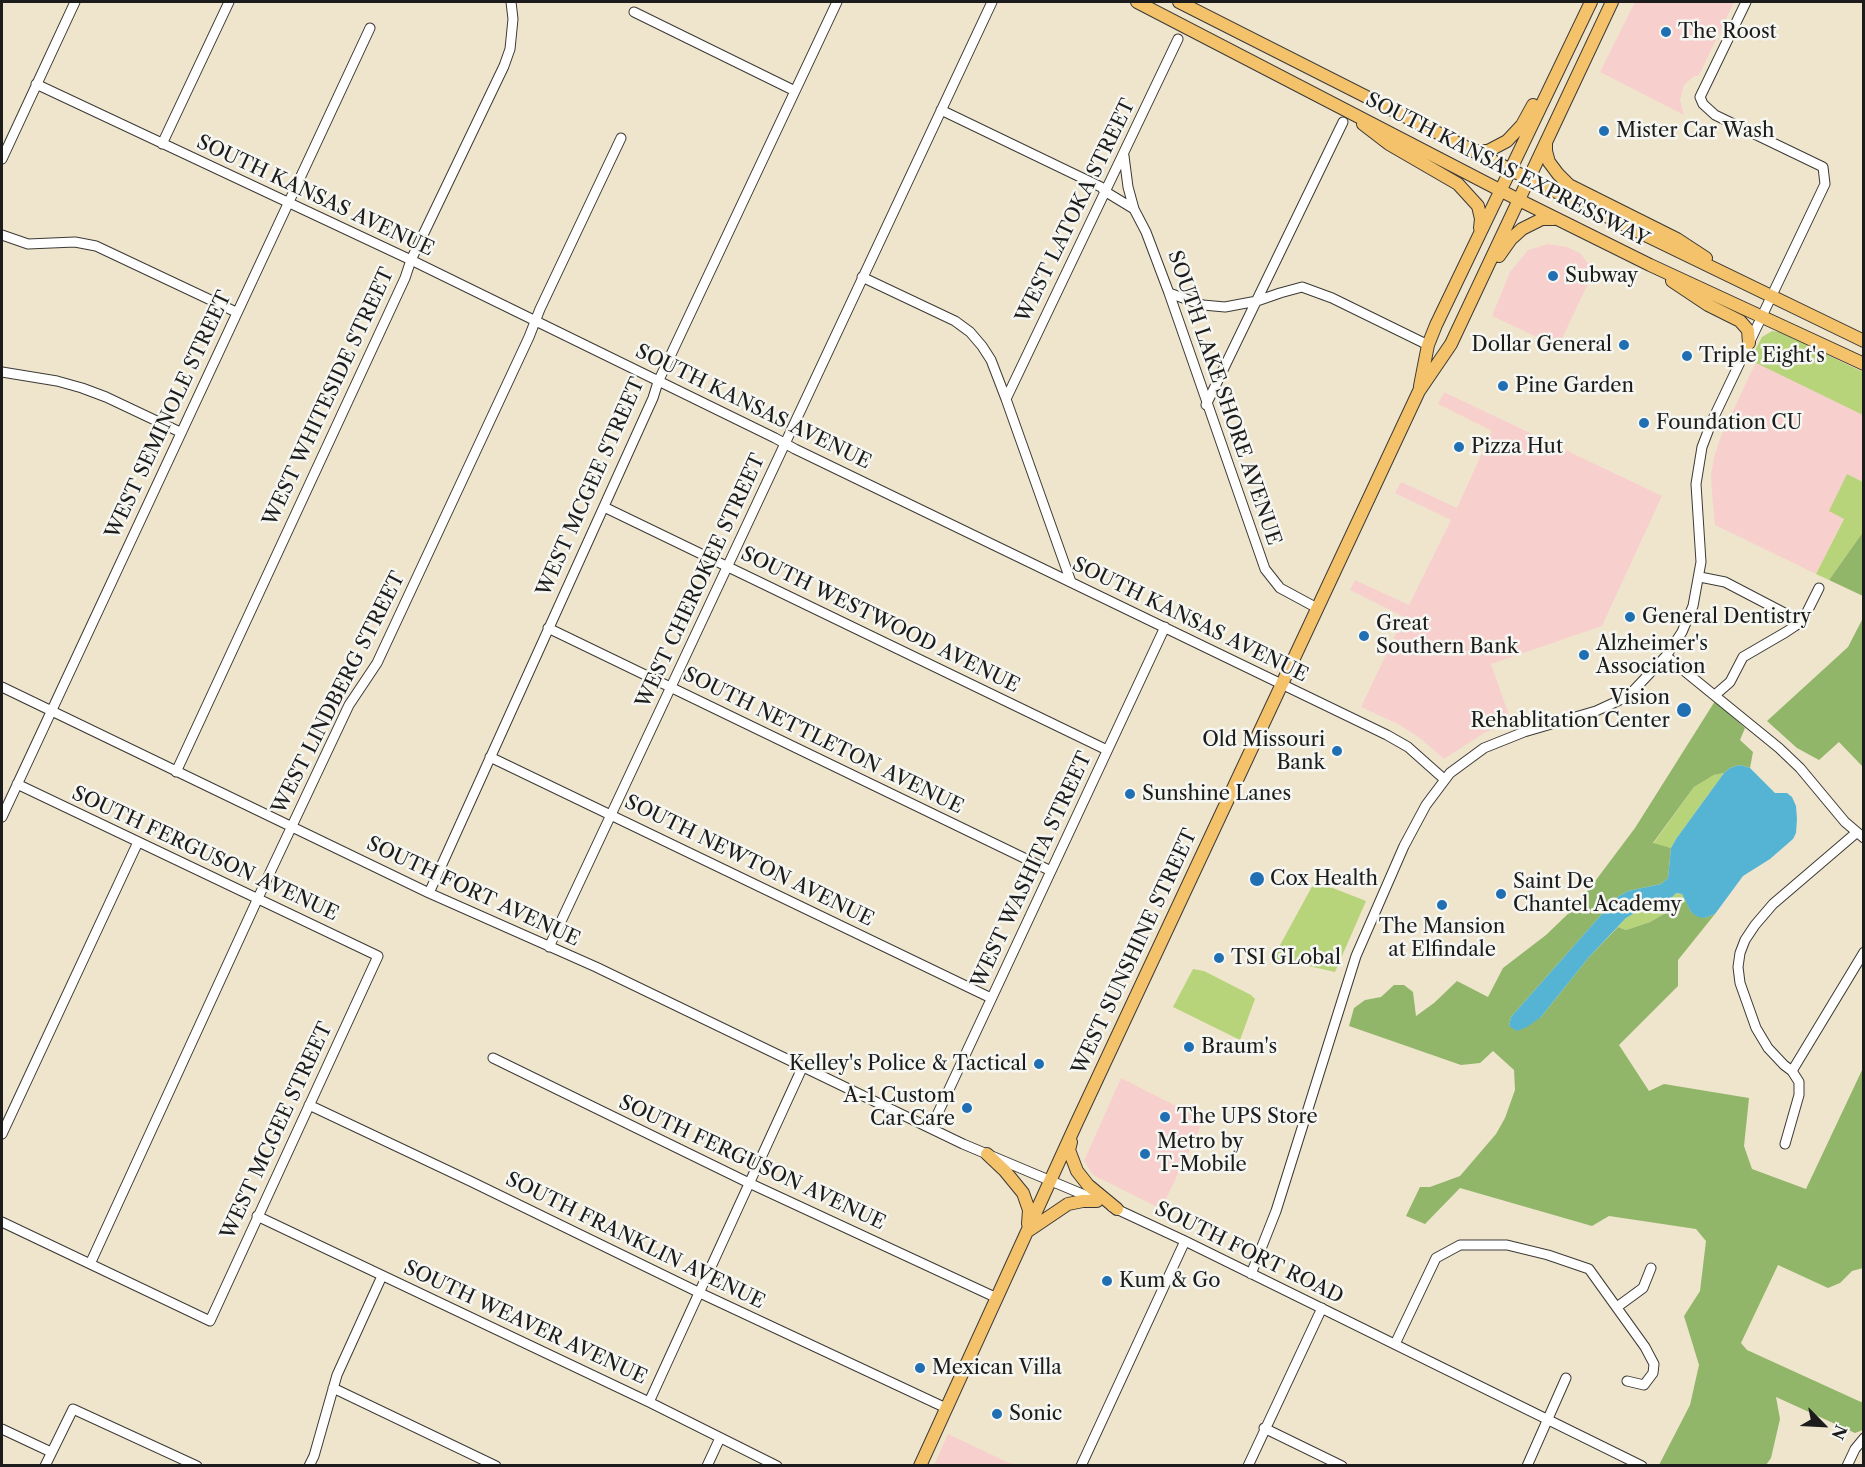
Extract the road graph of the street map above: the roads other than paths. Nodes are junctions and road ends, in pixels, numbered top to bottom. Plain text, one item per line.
1 (75, 2) edge
2 (229, 2) edge
3 (511, 2) edge
4 (837, 2) edge
5 (992, 2) edge
6 (1137, 2) edge
7 (1179, 2) edge
8 (1612, 2) edge
9 (1746, 2) edge
10 (1590, 4) edge
11 (634, 12) dead end
12 (370, 28) dead end
13 (1178, 39) dead end
14 (36, 84) junction
15 (795, 92) junction
16 (1344, 107) junction
17 (941, 110) junction
18 (1343, 122) dead end
19 (621, 138) dead end
20 (162, 144) junction
21 (1546, 144) junction
22 (1471, 150) junction
23 (1124, 154) junction
24 (2, 157) edge
25 (1511, 170) junction
26 (1529, 179) junction
27 (1501, 191) junction
28 (1106, 192) junction
29 (1519, 200) junction
30 (288, 203) junction
31 (1134, 209) junction
32 (1559, 220) junction
33 (2, 235) edge
34 (1477, 238) junction
35 (411, 260) junction
36 (1650, 265) junction
37 (862, 277) junction
38 (1733, 278) junction
39 (1169, 293) junction
40 (1772, 297) junction
41 (1257, 301) junction
42 (236, 312) junction
43 (1762, 316) junction
44 (535, 321) junction
45 (1863, 341) edge
46 (1749, 343) junction
47 (1451, 344) junction
48 (1428, 345) junction
49 (1863, 364) edge
50 (2, 372) edge
51 (658, 382) junction
52 (1419, 390) junction
53 (1006, 399) junction
54 (1206, 405) junction
55 (180, 432) junction
56 (784, 443) junction
57 (604, 507) junction
58 (727, 567) junction
59 (1700, 577) junction
60 (1071, 582) junction
61 (1820, 588) dead end
62 (1317, 608) junction
63 (1795, 626) junction
64 (1165, 627) junction
65 (548, 628) junction
66 (1666, 656) junction
67 (1281, 684) junction
68 (2, 687) edge
69 (671, 688) junction
70 (1715, 695) junction
71 (50, 711) junction
72 (1107, 750) junction
73 (490, 757) junction
74 (176, 772) junction
75 (1444, 779) junction
76 (17, 784) junction
77 (611, 815) junction
78 (2, 817) edge
79 (292, 828) junction
80 (1860, 836) edge
81 (138, 842) junction
82 (1051, 871) junction
83 (429, 893) junction
84 (258, 898) junction
85 (549, 947) junction
86 (1863, 952) edge
87 (378, 956) joint
88 (991, 998) junction
89 (493, 1058) dead end
90 (803, 1066) junction
91 (1792, 1071) junction
92 (309, 1105) junction
93 (1077, 1122) junction
94 (931, 1128) junction
95 (2, 1134) edge
96 (1785, 1144) dead end
97 (987, 1154) junction
98 (1051, 1181) junction
99 (749, 1183) junction
100 (1097, 1201) junction
101 (1117, 1209) junction
102 (257, 1216) junction
103 (2, 1222) edge
104 (1027, 1232) junction
105 (1185, 1241) junction
106 (90, 1264) junction
107 (1651, 1268) dead end
108 (1251, 1274) junction
109 (382, 1276) junction
110 (700, 1293) junction
111 (997, 1298) junction
112 (1617, 1307) junction
113 (1322, 1308) junction
114 (1395, 1344) junction
115 (1566, 1378) dead end
116 (1626, 1381) dead end
117 (333, 1388) junction
118 (649, 1402) junction
119 (946, 1408) junction
120 (1548, 1420) junction
121 (1264, 1428) junction
122 (2, 1429) edge
123 (720, 1438) junction
124 (1863, 1438) edge
125 (51, 1452) junction
126 (1638, 1464) edge
127 (45, 1466) edge
128 (197, 1466) edge
129 (309, 1466) edge
130 (496, 1466) edge
131 (707, 1466) edge
132 (777, 1466) edge
133 (920, 1466) edge
134 (1081, 1466) edge
135 (1248, 1466) edge
136 (1342, 1466) edge
137 (1527, 1466) edge
138 (1847, 1466) edge

1 - 14 street
2 - 20 street
3 - 35 street, WEST WHITESIDE STREET
4 - 15 street, WEST MCGEE STREET
5 - 17 street, WEST CHEROKEE STREET
6 - 16 main road, SOUTH KANSAS EXPRESSWAY
7 - 22 main road, SOUTH KANSAS EXPRESSWAY
8 - 21 main road, WEST SUNSHINE STREET
9 - 40 street
10 - 22 main road
10 - 25 main road, WEST SUNSHINE STREET
11 - 15 street
12 - 30 street, WEST SEMINOLE STREET
13 - 23 street, WEST LATOKA STREET
14 - 20 street, SOUTH KANSAS AVENUE
14 - 24 street
15 - 51 street, WEST MCGEE STREET
16 - 27 main road, SOUTH KANSAS EXPRESSWAY
16 - 34 main road
17 - 28 street
17 - 37 street, WEST CHEROKEE STREET
18 - 41 street
19 - 44 street, WEST LINDBERG STREET
20 - 30 street, SOUTH KANSAS AVENUE
21 - 26 main road, WEST SUNSHINE STREET
21 - 38 main road
22 - 25 main road, SOUTH KANSAS EXPRESSWAY
23 - 28 street, WEST LATOKA STREET
23 - 31 street, SOUTH LAKE SHORE AVENUE
25 - 26 main road, SOUTH KANSAS EXPRESSWAY
25 - 27 main road, WEST SUNSHINE STREET
26 - 29 main road, WEST SUNSHINE STREET
26 - 38 main road, SOUTH KANSAS EXPRESSWAY
27 - 29 main road, SOUTH KANSAS EXPRESSWAY
27 - 34 main road, WEST SUNSHINE STREET
28 - 31 street
28 - 53 street, WEST LATOKA STREET
29 - 32 main road, SOUTH KANSAS EXPRESSWAY
29 - 47 main road, WEST SUNSHINE STREET
30 - 35 street, SOUTH KANSAS AVENUE
30 - 42 street, WEST SEMINOLE STREET
31 - 39 street, SOUTH LAKE SHORE AVENUE
32 - 36 main road, SOUTH KANSAS EXPRESSWAY
32 - 47 main road
33 - 42 street
34 - 48 main road, WEST SUNSHINE STREET
35 - 44 street, SOUTH KANSAS AVENUE
35 - 74 street, WEST WHITESIDE STREET
36 - 43 main road, SOUTH KANSAS EXPRESSWAY
36 - 46 main road
37 - 53 street
37 - 56 street, WEST CHEROKEE STREET
38 - 40 main road, SOUTH KANSAS EXPRESSWAY
39 - 41 street
39 - 54 street, SOUTH LAKE SHORE AVENUE
40 - 43 street
40 - 45 main road, SOUTH KANSAS EXPRESSWAY
41 - 48 street
41 - 54 street
42 - 55 street, WEST SEMINOLE STREET
43 - 46 street
43 - 49 main road, SOUTH KANSAS EXPRESSWAY
44 - 51 street, SOUTH KANSAS AVENUE
44 - 79 street, WEST LINDBERG STREET
46 - 59 street
47 - 52 main road, WEST SUNSHINE STREET
48 - 52 main road, WEST SUNSHINE STREET
50 - 55 street
51 - 56 street, SOUTH KANSAS AVENUE
51 - 57 street, WEST MCGEE STREET
52 - 62 main road, WEST SUNSHINE STREET
53 - 60 street
54 - 62 street, SOUTH LAKE SHORE AVENUE
55 - 71 street, WEST SEMINOLE STREET
56 - 58 street, WEST CHEROKEE STREET
56 - 60 street, SOUTH KANSAS AVENUE
57 - 58 street, SOUTH WESTWOOD AVENUE
57 - 65 street, WEST MCGEE STREET
58 - 69 street, WEST CHEROKEE STREET
58 - 72 street, SOUTH WESTWOOD AVENUE
59 - 63 street
59 - 66 street
60 - 64 street, SOUTH KANSAS AVENUE
61 - 63 street
62 - 67 main road, WEST SUNSHINE STREET
63 - 70 street
64 - 67 street, SOUTH KANSAS AVENUE
64 - 72 street, WEST WASHITA STREET
65 - 69 street, SOUTH NETTLETON AVENUE
65 - 73 street, WEST MCGEE STREET
66 - 70 street
66 - 75 street
67 - 75 street, SOUTH KANSAS AVENUE
67 - 93 main road, WEST SUNSHINE STREET
68 - 71 street, SOUTH FORT AVENUE
69 - 77 street, WEST CHEROKEE STREET
69 - 82 street, SOUTH NETTLETON AVENUE
70 - 80 street
71 - 74 street, SOUTH FORT AVENUE
71 - 76 street, WEST SEMINOLE STREET
72 - 82 street, WEST WASHITA STREET
73 - 77 street, SOUTH NEWTON AVENUE
73 - 83 street, WEST MCGEE STREET
74 - 79 street, SOUTH FORT AVENUE
75 - 108 street
76 - 78 street, WEST SEMINOLE STREET
76 - 81 street, SOUTH FERGUSON AVENUE
77 - 85 street, WEST CHEROKEE STREET
77 - 88 street, SOUTH NEWTON AVENUE
79 - 83 street, SOUTH FORT AVENUE
79 - 84 street, WEST LINDBERG STREET
80 - 91 street
81 - 84 street, SOUTH FERGUSON AVENUE
81 - 95 street
82 - 88 street, WEST WASHITA STREET
83 - 85 street, SOUTH FORT AVENUE
84 - 87 street, SOUTH FERGUSON AVENUE
84 - 106 street, WEST LINDBERG STREET
85 - 90 street, SOUTH FORT AVENUE
86 - 91 street
87 - 92 street, WEST MCGEE STREET
88 - 94 street, WEST WASHITA STREET
89 - 99 street, SOUTH FERGUSON AVENUE
90 - 94 street, SOUTH FORT AVENUE
90 - 99 street
91 - 96 street
92 - 102 street, WEST MCGEE STREET
92 - 110 street, SOUTH FRANKLIN AVENUE
93 - 98 main road, WEST SUNSHINE STREET
93 - 101 main road
94 - 97 street, SOUTH FORT ROAD
97 - 98 street, SOUTH FORT ROAD
97 - 104 main road
98 - 100 street, SOUTH FORT ROAD
98 - 104 main road, WEST SUNSHINE STREET
99 - 110 street
99 - 111 street, SOUTH FERGUSON AVENUE
100 - 101 street, SOUTH FORT ROAD
100 - 104 main road
101 - 105 street, SOUTH FORT ROAD
102 - 106 street, WEST MCGEE STREET
102 - 109 street, SOUTH WEAVER AVENUE
103 - 106 street
104 - 111 main road, WEST SUNSHINE STREET
105 - 108 street, SOUTH FORT ROAD
105 - 134 street
107 - 112 street
108 - 113 street, SOUTH FORT ROAD
109 - 117 street
109 - 118 street, SOUTH WEAVER AVENUE
110 - 118 street
110 - 119 street, SOUTH FRANKLIN AVENUE
111 - 119 main road, WEST SUNSHINE STREET
112 - 114 street
112 - 116 street
113 - 114 street, SOUTH FORT ROAD
113 - 121 street
114 - 120 street, SOUTH FORT ROAD
115 - 120 street
117 - 129 street
117 - 130 street
118 - 123 street, SOUTH WEAVER AVENUE
119 - 133 main road, WEST SUNSHINE STREET
120 - 126 street
120 - 137 street
121 - 135 street
121 - 136 street
122 - 125 street
123 - 131 street
123 - 132 street, SOUTH WEAVER AVENUE
124 - 138 street
125 - 127 street
125 - 128 street

